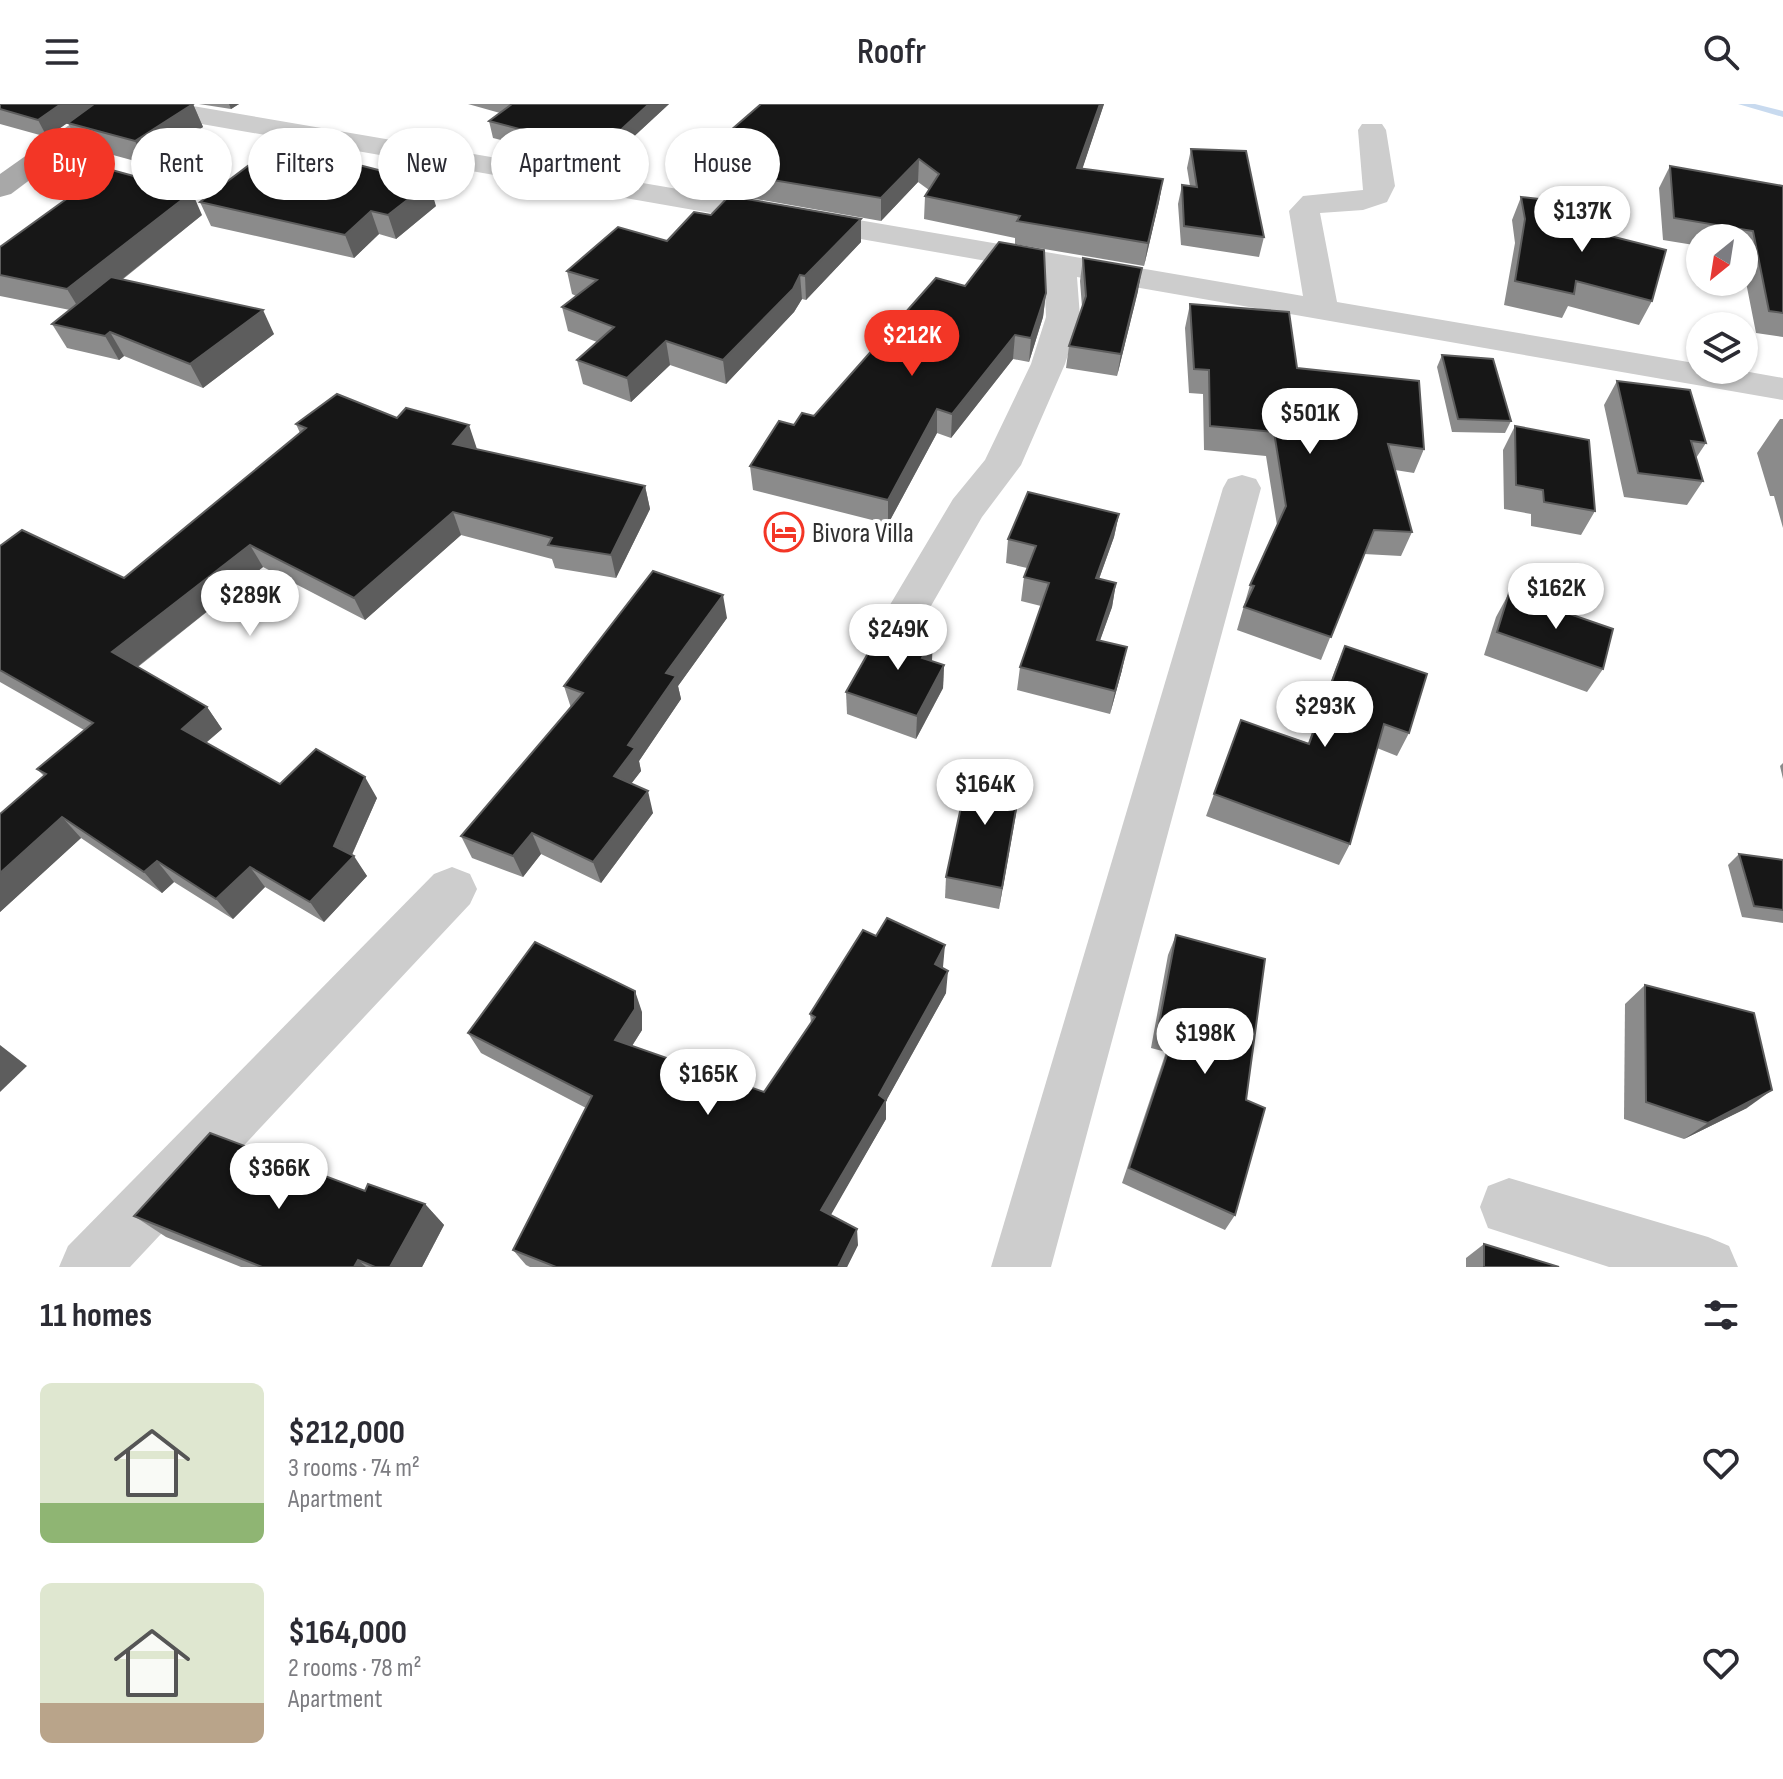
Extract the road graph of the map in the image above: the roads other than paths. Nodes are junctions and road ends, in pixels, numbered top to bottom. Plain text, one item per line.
1 (117, 104) edge
2 (133, 104) edge
3 (1372, 130) dead end
4 (0, 188) edge
5 (1060, 267) junction
6 (1322, 311) junction
7 (1783, 389) edge
8 (1242, 488) dead end
9 (893, 635) edge
10 (452, 889) dead end
11 (1509, 1207) dead end
12 (89, 1267) edge
13 (1021, 1267) edge
14 (1708, 1267) edge

1 - 4 main road
2 - 5 street
3 - 6 street
5 - 6 street
5 - 9 street
6 - 7 street
8 - 13 street
10 - 12 street
11 - 14 street

